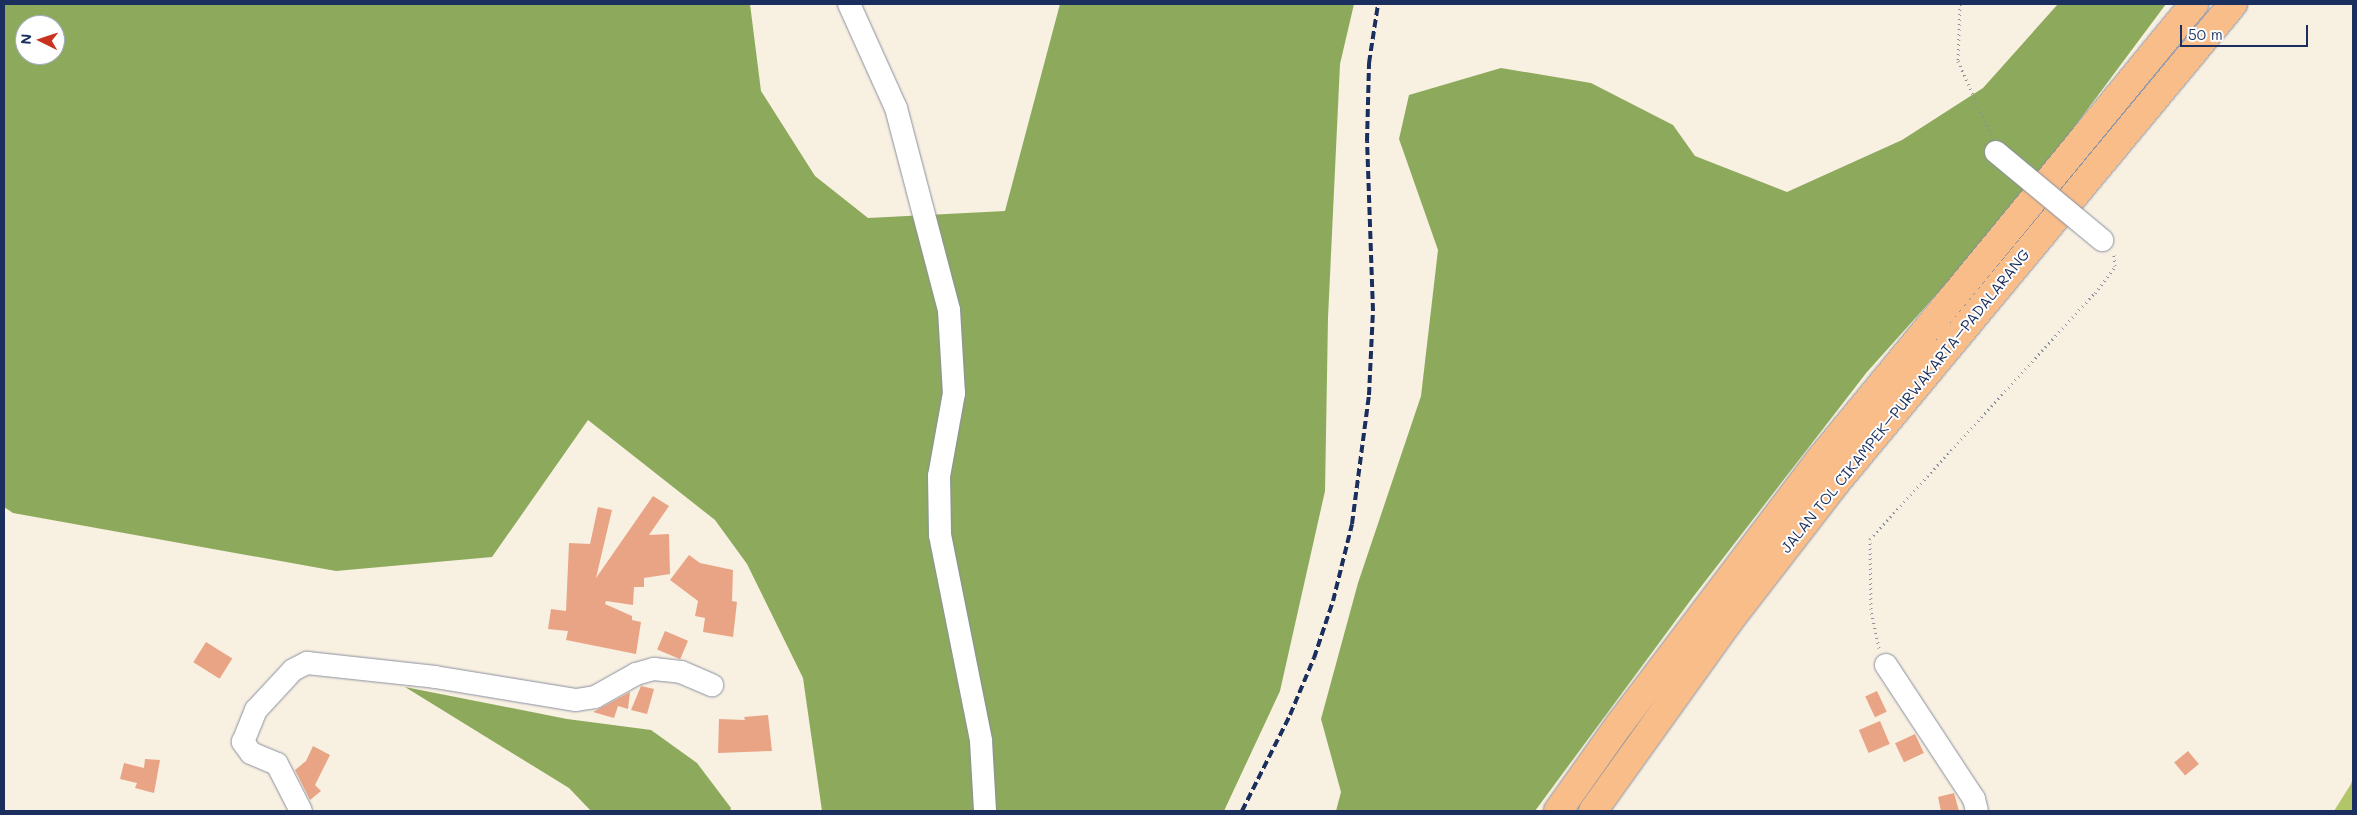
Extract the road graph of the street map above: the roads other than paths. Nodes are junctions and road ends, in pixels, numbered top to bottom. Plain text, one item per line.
1 (849, 4) edge
2 (2194, 4) edge
3 (2233, 4) edge
4 (1996, 152) road end
5 (2102, 240) road end
6 (1886, 665) road end
7 (712, 685) dead end
8 (300, 811) edge
9 (985, 811) edge
10 (1558, 811) edge
11 (1593, 811) edge
12 (1977, 811) edge

1 - 9 street
2 - 10 highway, JALAN TOL CIKAMPEK–PURWAKARTA–PADALARANG
3 - 11 highway, JALAN TOL CIKAMPEK–PURWAKARTA–PADALARANG
4 - 5 street, bridge
6 - 12 street
7 - 8 street

